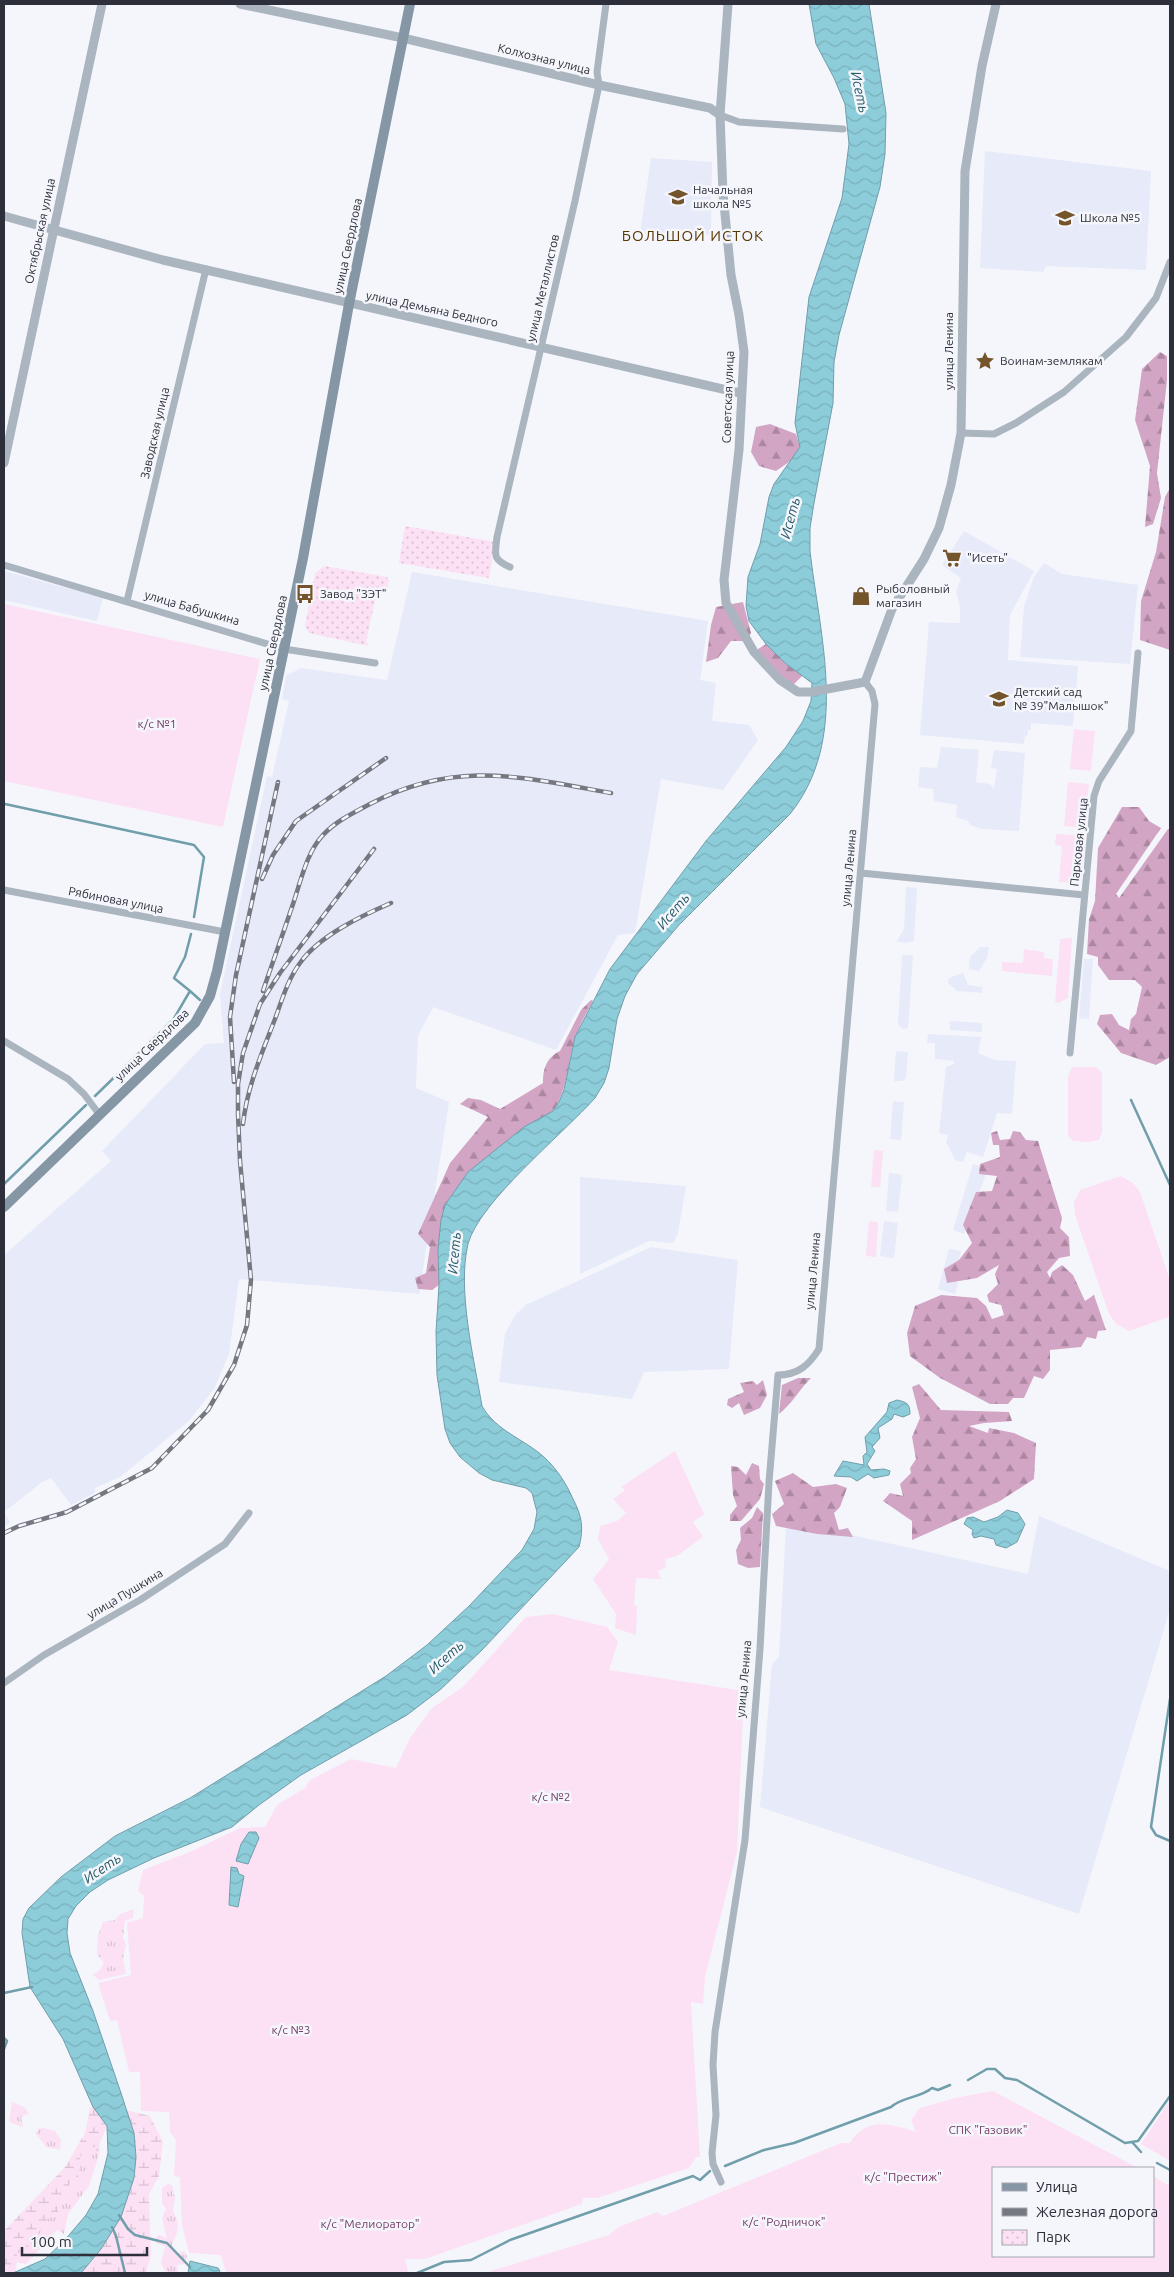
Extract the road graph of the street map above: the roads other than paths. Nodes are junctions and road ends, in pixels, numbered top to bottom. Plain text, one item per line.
1 (102, 4) edge
2 (240, 4) edge
3 (410, 4) edge
4 (606, 4) edge
5 (728, 4) edge
6 (996, 4) edge
7 (403, 38) junction
8 (599, 86) junction
9 (720, 115) junction
10 (842, 129) dead end
11 (4, 216) edge
12 (52, 231) junction
13 (1170, 262) edge
14 (206, 270) junction
15 (349, 304) junction
16 (541, 346) junction
17 (740, 393) junction
18 (961, 433) junction
19 (4, 463) edge
20 (4, 566) edge
21 (510, 567) dead end
22 (127, 601) junction
23 (284, 649) junction
24 (1138, 653) dead end
25 (375, 663) dead end
26 (865, 682) junction
27 (861, 873) junction
28 (4, 890) edge
29 (1084, 895) junction
30 (225, 932) junction
31 (4, 1041) edge
32 (1070, 1053) dead end
33 (99, 1114) junction
34 (4, 1207) edge
35 (249, 1513) dead end
36 (4, 1683) edge
37 (721, 2182) dead end

1 - 12 street, Октябрьская улица
2 - 7 street, Колхозная улица
3 - 7 main road, улица Свердлова
4 - 8 street, улица Металлистов
5 - 9 street, Советская улица
6 - 18 street, улица Ленина
7 - 8 street, Колхозная улица
7 - 15 main road, улица Свердлова
8 - 9 street, Колхозная улица
8 - 16 street, улица Металлистов
9 - 10 street, Колхозная улица
9 - 17 street, Советская улица
11 - 12 street, улица Демьяна Бедного
12 - 14 street, улица Демьяна Бедного
12 - 19 street, Октябрьская улица
13 - 18 street
14 - 15 street, улица Демьяна Бедного
14 - 22 street, Заводская улица
15 - 16 street, улица Демьяна Бедного
15 - 23 main road, улица Свердлова
16 - 17 street, улица Демьяна Бедного
16 - 21 street, улица Металлистов
17 - 26 street, Советская улица
18 - 26 street, улица Ленина
20 - 22 street, улица Бабушкина
22 - 23 street, улица Бабушкина
23 - 25 street, улица Бабушкина
23 - 30 main road, улица Свердлова
24 - 29 street, Парковая улица
26 - 27 street, улица Ленина
27 - 29 street, Парковая улица
27 - 37 street, улица Ленина
28 - 30 street, Рябиновая улица
29 - 32 street, Парковая улица
30 - 33 main road, улица Свердлова
31 - 33 street
33 - 34 main road, улица Свердлова
35 - 36 street, улица Пушкина

